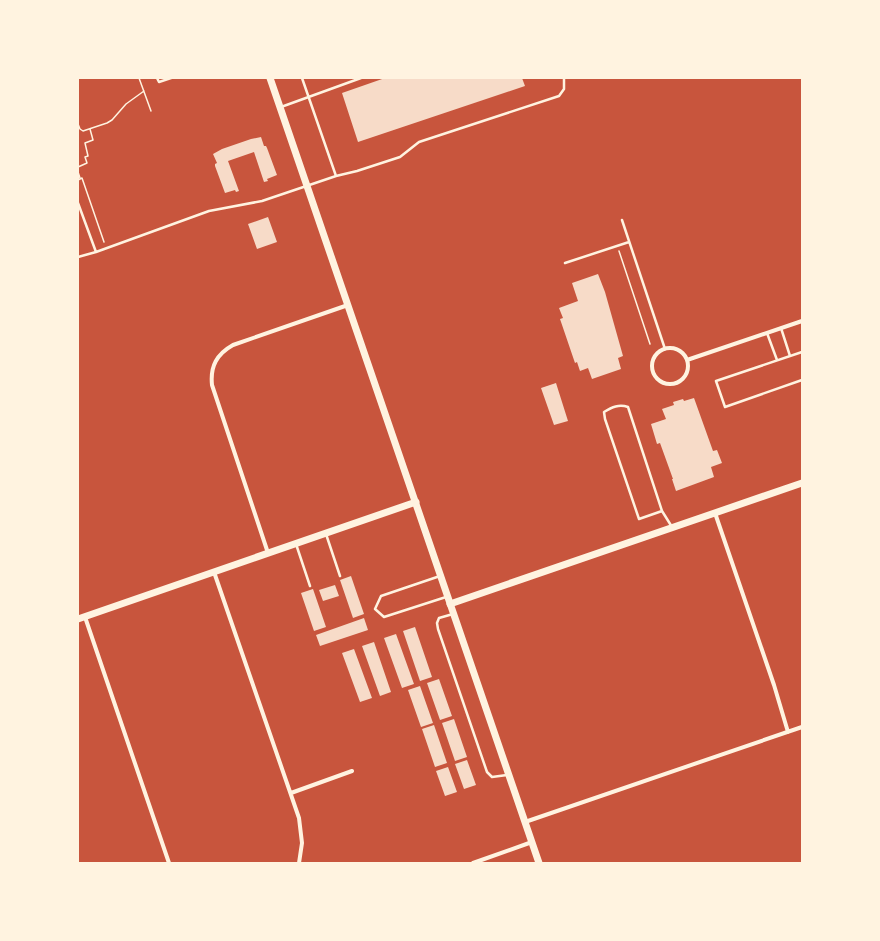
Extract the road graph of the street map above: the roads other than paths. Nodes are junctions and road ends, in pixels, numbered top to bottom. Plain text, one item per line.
1 (158, 78) edge
2 (171, 78) edge
3 (270, 78) edge
4 (302, 78) edge
5 (361, 78) edge
6 (564, 78) edge
7 (308, 97) junction
8 (280, 107) junction
9 (336, 176) junction
10 (307, 186) junction
11 (78, 203) edge
12 (622, 220) dead end
13 (629, 242) junction
14 (96, 252) junction
15 (78, 257) edge
16 (565, 263) dead end
17 (349, 305) junction
18 (802, 321) edge
19 (781, 328) junction
20 (767, 333) junction
21 (665, 349) junction
22 (802, 352) edge
23 (790, 356) junction
24 (687, 360) junction
25 (777, 360) junction
26 (802, 380) edge
27 (802, 483) edge
28 (416, 502) junction
29 (662, 511) junction
30 (716, 513) junction
31 (672, 528) junction
32 (326, 533) junction
33 (296, 543) junction
34 (268, 553) junction
35 (214, 572) junction
36 (340, 576) dead end
37 (441, 576) junction
38 (310, 586) dead end
39 (448, 596) junction
40 (450, 604) junction
41 (454, 614) junction
42 (81, 618) edge
43 (802, 727) edge
44 (788, 732) junction
45 (352, 771) dead end
46 (508, 774) junction
47 (291, 793) junction
48 (525, 822) junction
49 (532, 842) junction
50 (169, 863) edge
51 (299, 863) edge
52 (473, 863) edge
53 (539, 863) edge

1 - 2 lane
3 - 8 main road
4 - 7 lane
5 - 7 lane
6 - 9 lane
7 - 8 lane
7 - 9 lane
8 - 10 main road
9 - 10 lane
10 - 14 lane
10 - 17 main road
11 - 14 lane
12 - 13 lane
13 - 16 lane
13 - 21 lane
14 - 15 lane
17 - 28 main road
17 - 34 street
18 - 19 street
19 - 20 street
19 - 23 lane
20 - 24 street
20 - 25 lane
21 - 24 street
21 - 24 street
22 - 23 lane
23 - 25 lane
25 - 26 lane
27 - 30 main road
28 - 32 main road
28 - 37 main road
29 - 29 lane
29 - 31 lane
30 - 31 main road
30 - 44 street
31 - 40 main road
32 - 33 main road
32 - 36 lane
33 - 34 main road
33 - 38 lane
34 - 35 main road
35 - 42 main road
35 - 47 street
37 - 39 main road
37 - 39 lane
39 - 40 main road
40 - 41 main road
41 - 46 main road
41 - 46 lane
42 - 50 street
43 - 44 street
44 - 48 street
45 - 47 street
46 - 48 main road
47 - 51 street
48 - 49 main road
49 - 52 street
49 - 53 main road

